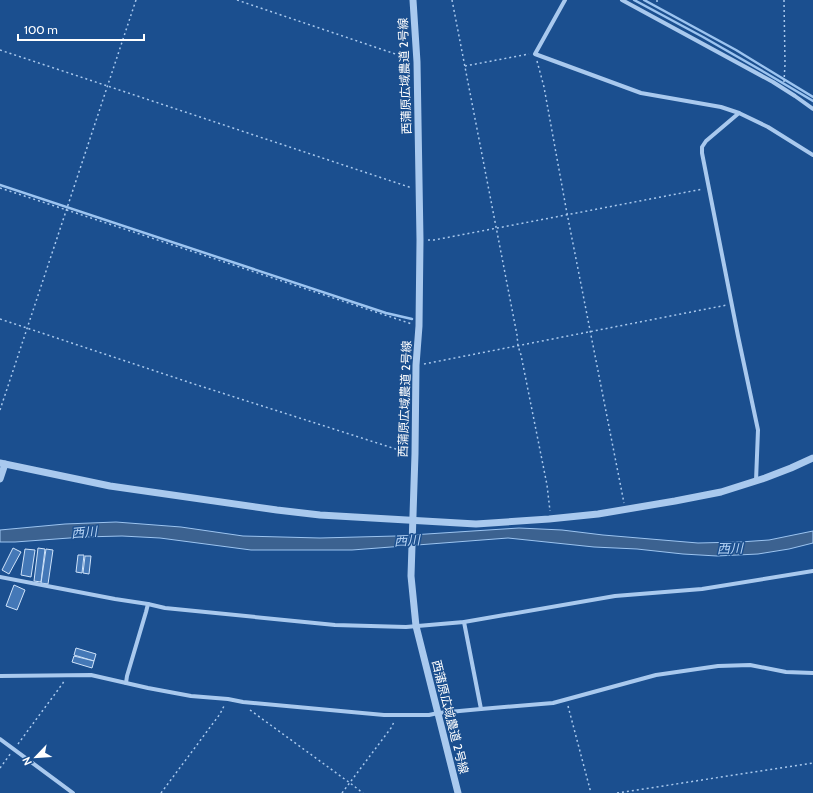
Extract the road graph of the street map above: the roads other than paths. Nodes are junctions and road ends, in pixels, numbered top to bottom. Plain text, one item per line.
1 (413, 0) edge
2 (564, 0) edge
3 (622, 0) edge
4 (813, 109) edge
5 (738, 113) junction
6 (813, 155) edge
7 (813, 458) edge
8 (3, 463) edge
9 (0, 479) edge
10 (756, 481) junction
11 (412, 524) junction
12 (813, 571) edge
13 (0, 576) edge
14 (148, 604) junction
15 (464, 622) junction
16 (416, 626) junction
17 (813, 673) edge
18 (0, 676) edge
19 (126, 683) junction
20 (482, 709) junction
21 (438, 713) junction
22 (0, 739) edge
23 (73, 793) edge
24 (458, 793) edge

1 - 11 street, 西蒲原広域農道 2号線
2 - 5 street
3 - 4 street
5 - 6 street
5 - 10 street
7 - 10 street
8 - 9 street
8 - 11 street
10 - 11 street
11 - 16 street, 西蒲原広域農道 2号線
12 - 15 street
13 - 14 street
14 - 16 street
14 - 19 street
15 - 16 street
15 - 20 street
16 - 21 street, 西蒲原広域農道 2号線
17 - 20 street
18 - 19 street
19 - 21 street
20 - 21 street
21 - 24 street, 西蒲原広域農道 2号線
22 - 23 street

